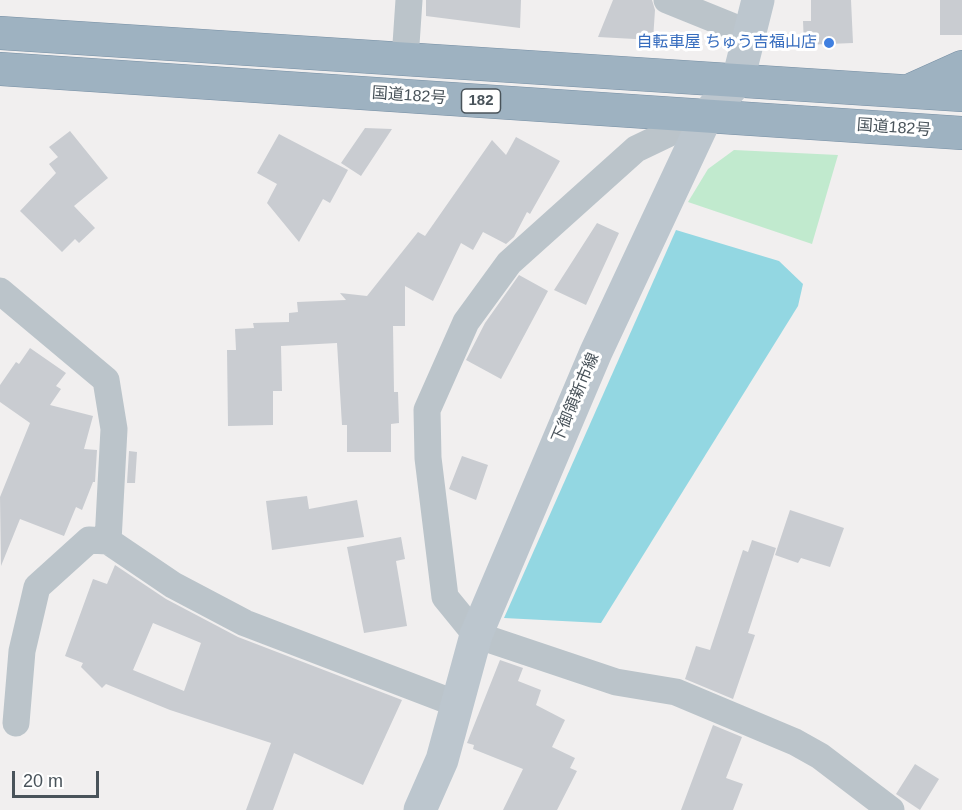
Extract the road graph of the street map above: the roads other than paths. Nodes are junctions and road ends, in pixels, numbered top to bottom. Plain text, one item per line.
1 (409, 0) edge
2 (667, 0) edge
3 (758, 0) edge
4 (0, 33) edge
5 (751, 33) junction
6 (405, 59) junction
7 (962, 67) edge
8 (0, 69) edge
9 (738, 80) junction
10 (908, 91) junction
11 (962, 95) edge
12 (707, 115) junction
13 (927, 130) junction
14 (962, 133) edge
15 (962, 142) edge
16 (0, 291) edge
17 (108, 541) junction
18 (476, 634) junction
19 (457, 704) junction
20 (16, 723) dead end
21 (420, 810) edge
22 (891, 810) edge

1 - 6 street
2 - 5 street
3 - 5 main road, 下御領新市線
4 - 6 highway, 182
5 - 9 main road, 下御領新市線
6 - 9 highway, 182
7 - 10 highway
8 - 12 highway, 国道182号 / 182
9 - 10 highway, 182
9 - 12 main road, 下御領新市線
10 - 11 highway, 182
12 - 13 highway, 国道182号 / 182
12 - 18 main road, 下御領新市線
12 - 18 street
13 - 14 highway, 国道182号 / 182
13 - 15 highway
16 - 17 street
17 - 19 street
17 - 20 street
18 - 19 main road, 下御領新市線
18 - 22 street
19 - 21 main road, 下御領新市線

